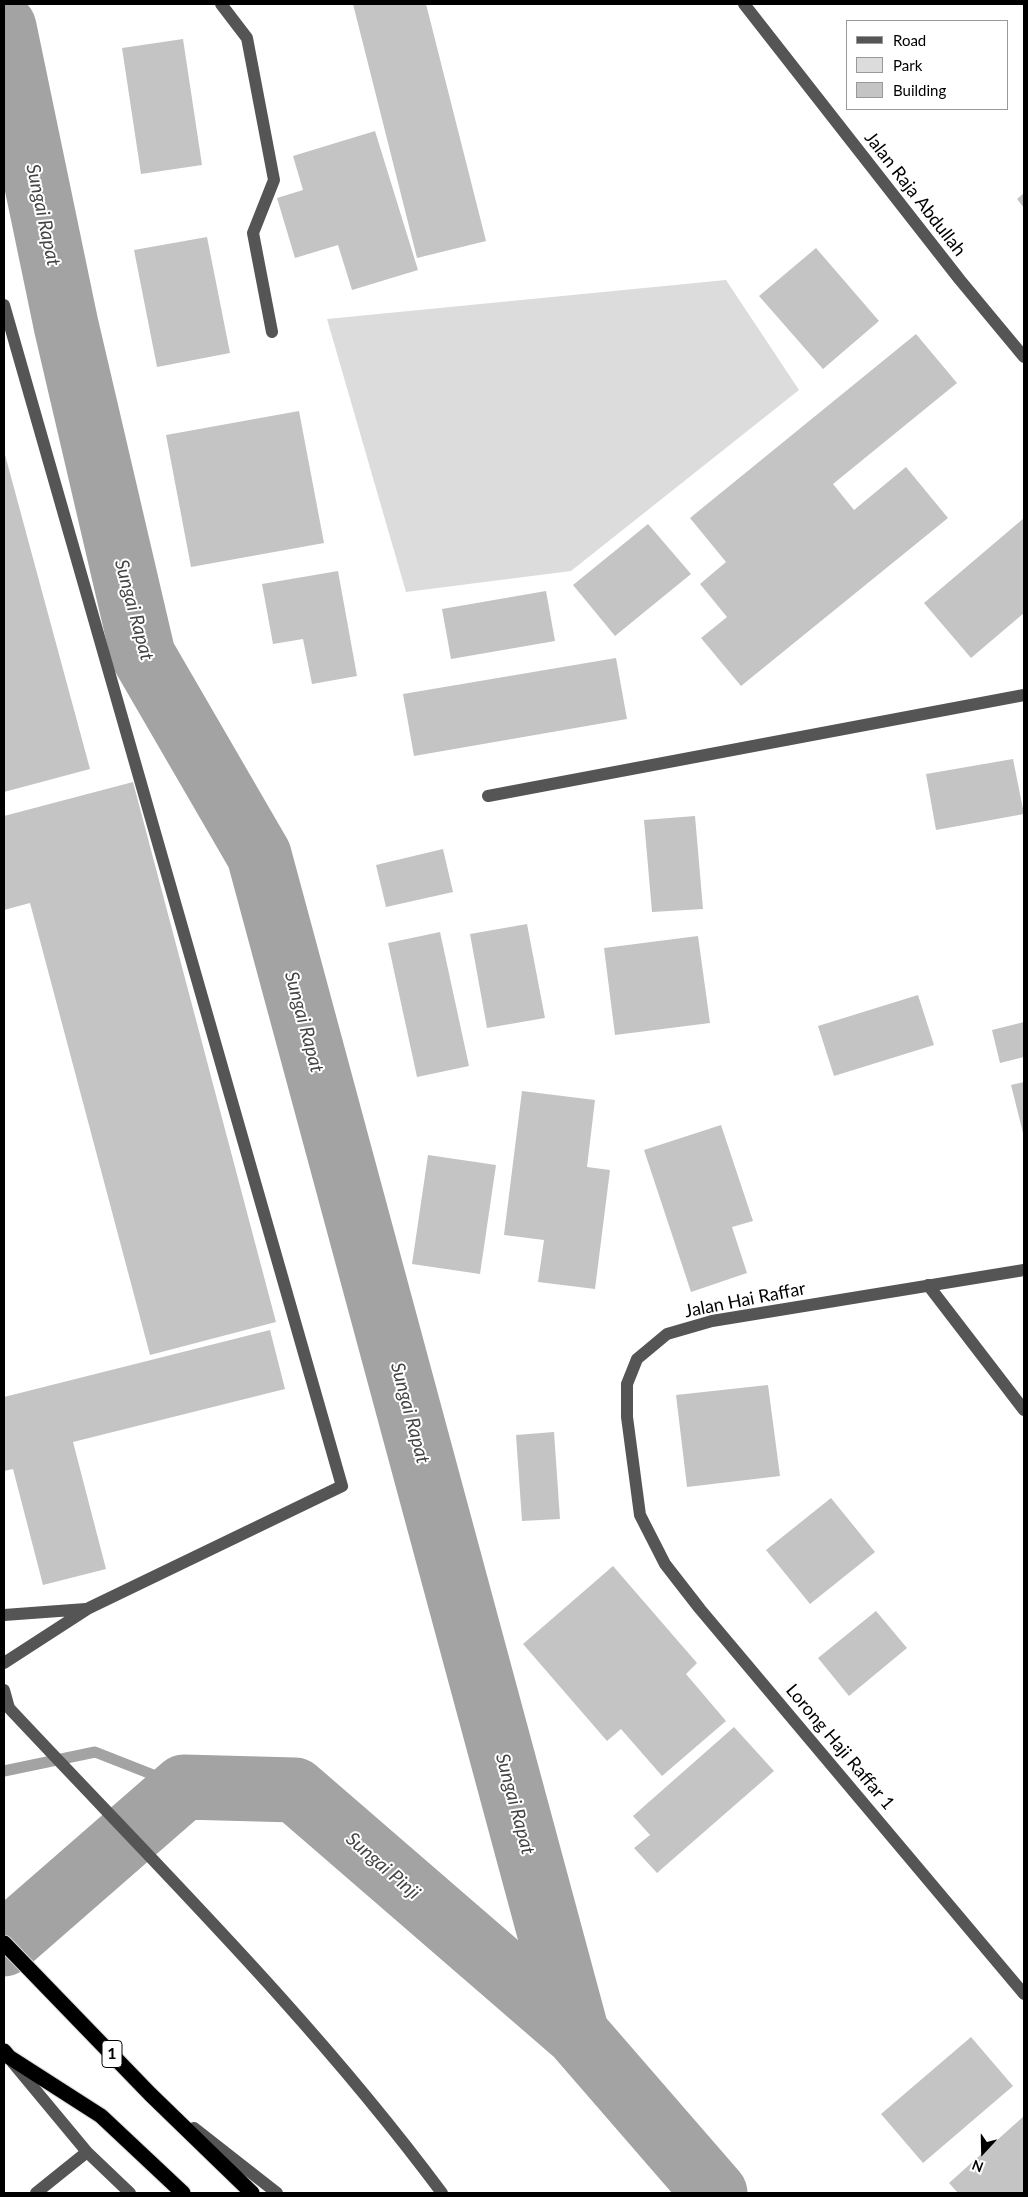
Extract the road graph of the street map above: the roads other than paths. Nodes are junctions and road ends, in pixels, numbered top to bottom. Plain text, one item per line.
1 (221, 4) edge
2 (744, 4) edge
3 (4, 305) edge
4 (272, 332) dead end
5 (1024, 357) edge
6 (1024, 695) edge
7 (488, 796) dead end
8 (1024, 1270) edge
9 (928, 1286) junction
10 (1024, 1410) edge
11 (640, 1515) joint
12 (90, 1608) junction
13 (4, 1615) edge
14 (4, 1663) edge
15 (4, 1690) edge
16 (4, 1943) edge
17 (1024, 1994) edge
18 (6, 2054) edge
19 (150, 2094) junction
20 (87, 2152) junction
21 (36, 2193) edge
22 (130, 2193) edge
23 (183, 2193) edge
24 (252, 2193) edge
25 (277, 2193) edge
26 (442, 2193) edge

1 - 4 street
2 - 5 street, Jalan Raja Abdullah
3 - 12 street
6 - 7 street
8 - 9 street, Jalan Hai Raffar
9 - 10 street
9 - 11 street, Jalan Hai Raffar
11 - 17 street, Lorong Haji Raffar 1
12 - 13 street
12 - 14 street
15 - 26 street
16 - 19 highway, 1
18 - 20 street
18 - 23 highway
19 - 24 highway
19 - 25 street, 1
20 - 21 street
20 - 22 street

